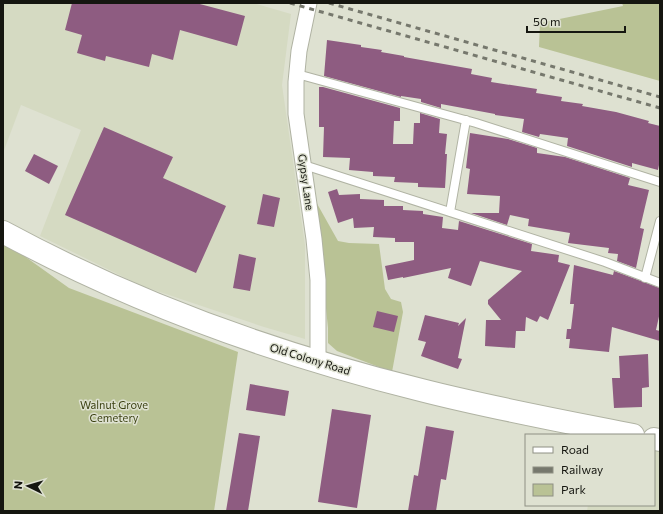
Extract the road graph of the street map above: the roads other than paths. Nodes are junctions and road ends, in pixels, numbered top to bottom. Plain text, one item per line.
1 (309, 3) edge
2 (297, 74) junction
3 (466, 120) junction
4 (304, 165) junction
5 (660, 182) edge
6 (450, 212) junction
7 (660, 221) edge
8 (3, 232) edge
9 (646, 278) junction
10 (660, 283) edge
11 (318, 362) junction
12 (628, 434) edge

1 - 2 street, Gypsy Lane
2 - 3 lane
2 - 4 street, Gypsy Lane
3 - 5 lane
3 - 6 lane
4 - 6 lane
4 - 11 street, Gypsy Lane
6 - 9 lane
7 - 9 lane
8 - 11 main road, Old Colony Road
9 - 10 lane
11 - 12 main road, Old Colony Road

